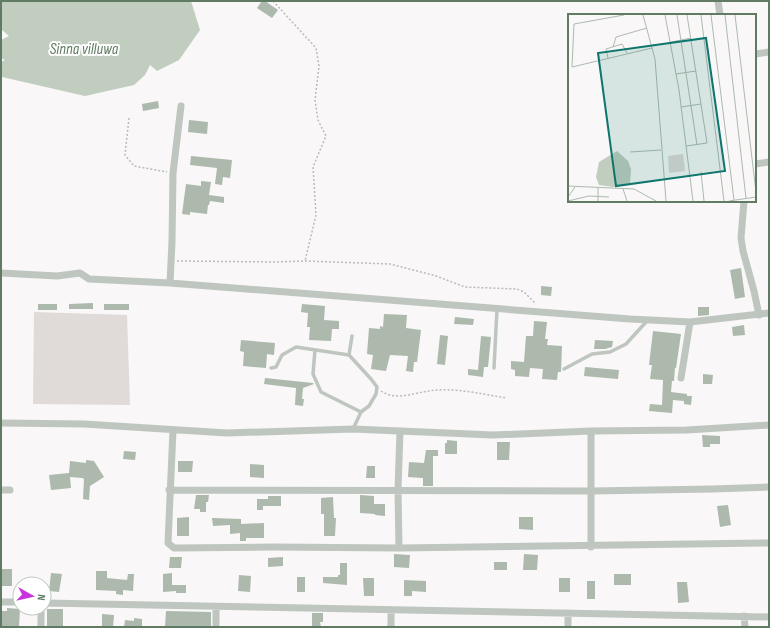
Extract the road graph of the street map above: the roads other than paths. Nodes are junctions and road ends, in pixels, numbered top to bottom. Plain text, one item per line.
1 (718, 1) edge
2 (720, 14) edge
3 (769, 52) edge
4 (756, 54) edge
5 (181, 106) dead end
6 (769, 162) edge
7 (756, 164) edge
8 (744, 202) edge
9 (1, 273) edge
10 (170, 283) junction
11 (497, 308) junction
12 (769, 313) edge
13 (759, 315) junction
14 (647, 320) junction
15 (690, 322) junction
16 (352, 336) dead end
17 (315, 350) junction
18 (349, 355) junction
19 (271, 368) dead end
20 (494, 368) dead end
21 (564, 369) dead end
22 (681, 378) dead end
23 (361, 412) junction
24 (1, 423) edge
25 (769, 426) edge
26 (353, 429) junction
27 (173, 430) junction
28 (400, 431) junction
29 (591, 431) junction
30 (769, 487) edge
31 (1, 490) edge
32 (10, 490) dead end
33 (169, 490) junction
34 (398, 490) junction
35 (591, 491) junction
36 (769, 543) edge
37 (591, 547) junction
38 (399, 548) junction
39 (1, 602) edge
40 (12, 602) edge
41 (52, 603) edge
42 (216, 607) junction
43 (391, 610) junction
44 (568, 613) junction
45 (41, 616) edge
46 (744, 616) junction
47 (769, 617) edge
48 (41, 627) edge
49 (216, 627) edge
50 (391, 627) edge
51 (568, 627) edge
52 (745, 627) edge

1 - 2 street
3 - 4 street
5 - 10 street
6 - 7 street
8 - 13 street
9 - 10 street
10 - 11 street
11 - 14 street
11 - 20 lane
12 - 13 street
13 - 15 street
14 - 15 street
14 - 21 lane
15 - 22 street
16 - 18 lane
17 - 18 lane
17 - 19 lane
17 - 23 lane
18 - 23 lane
23 - 26 lane
24 - 27 street
25 - 29 street
26 - 27 street
26 - 28 street
27 - 33 street
28 - 29 street
28 - 34 street
29 - 35 street
30 - 35 street
31 - 32 street
33 - 34 street
33 - 38 street
34 - 35 street
34 - 38 street
35 - 37 street
36 - 37 street
37 - 38 street
39 - 40 street
41 - 42 street
42 - 43 street
42 - 49 street
43 - 44 street
43 - 50 street
44 - 46 street
44 - 51 street
45 - 48 street
46 - 47 street
46 - 52 street

